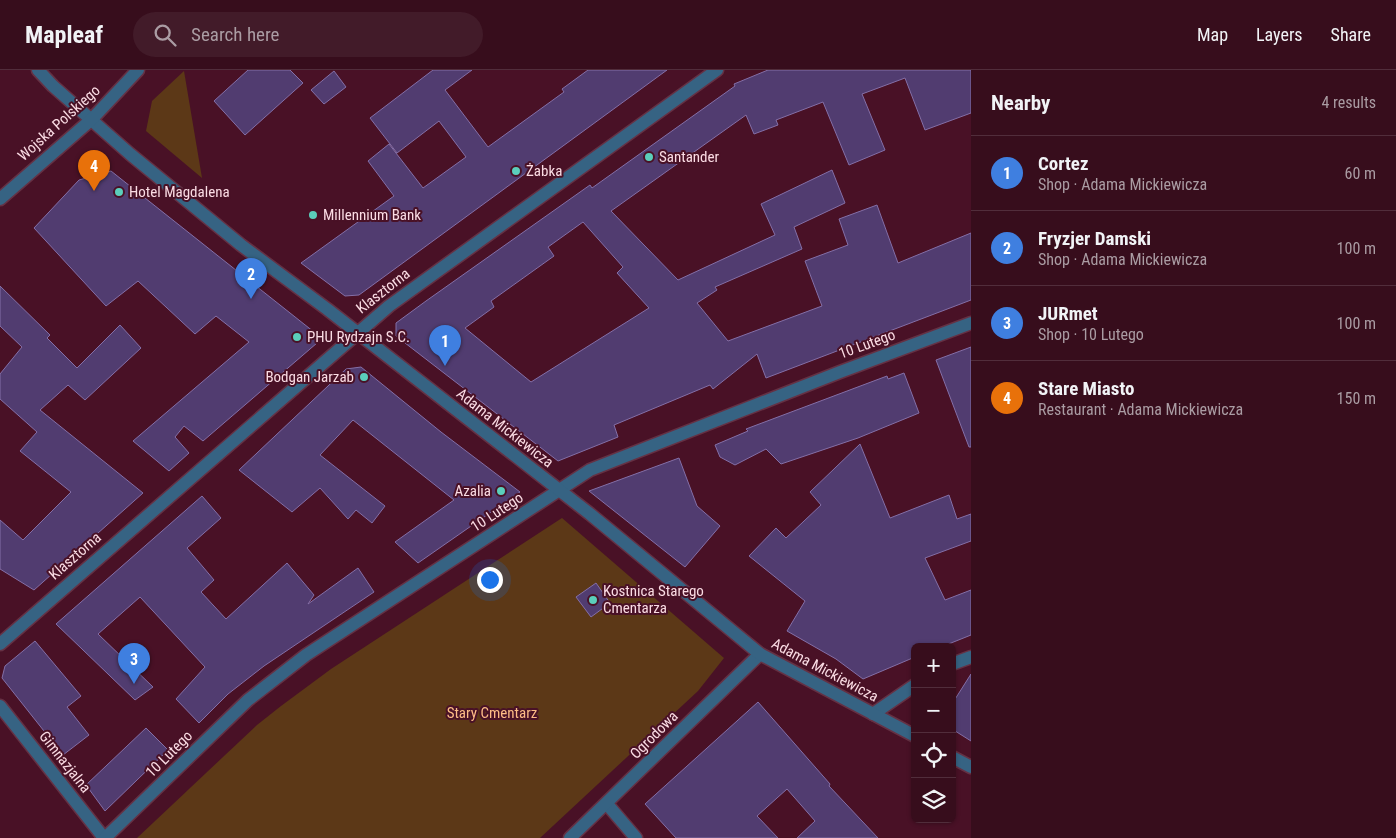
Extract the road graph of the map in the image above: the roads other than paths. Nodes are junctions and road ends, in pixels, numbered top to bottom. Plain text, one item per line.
1 (38, 70) edge
2 (138, 70) edge
3 (717, 70) edge
4 (92, 119) junction
5 (0, 199) edge
6 (971, 323) edge
7 (358, 332) junction
8 (558, 490) junction
9 (0, 644) edge
10 (760, 654) junction
11 (971, 656) edge
12 (956, 662) edge
13 (911, 688) edge
14 (0, 706) edge
15 (873, 714) junction
16 (911, 734) edge
17 (956, 758) edge
18 (971, 767) edge
19 (606, 804) junction
20 (104, 838) edge
21 (570, 838) edge
22 (636, 838) edge

1 - 4 street, Adama Mickiewicza
2 - 4 street, Wojska Polskiego
3 - 7 street, Klasztorna
4 - 5 street, Wojska Polskiego
4 - 7 street, Adama Mickiewicza
6 - 8 street, 10 Lutego
7 - 8 street, Adama Mickiewicza
7 - 9 street, Klasztorna
8 - 10 street, Adama Mickiewicza
8 - 20 street, 10 Lutego
10 - 15 street, Adama Mickiewicza
10 - 19 street, Ogrodowa
11 - 12 street
13 - 15 street
14 - 20 street, Gimnazjalna
15 - 16 street, Adama Mickiewicza
17 - 18 street
19 - 21 street, Ogrodowa
19 - 22 street

